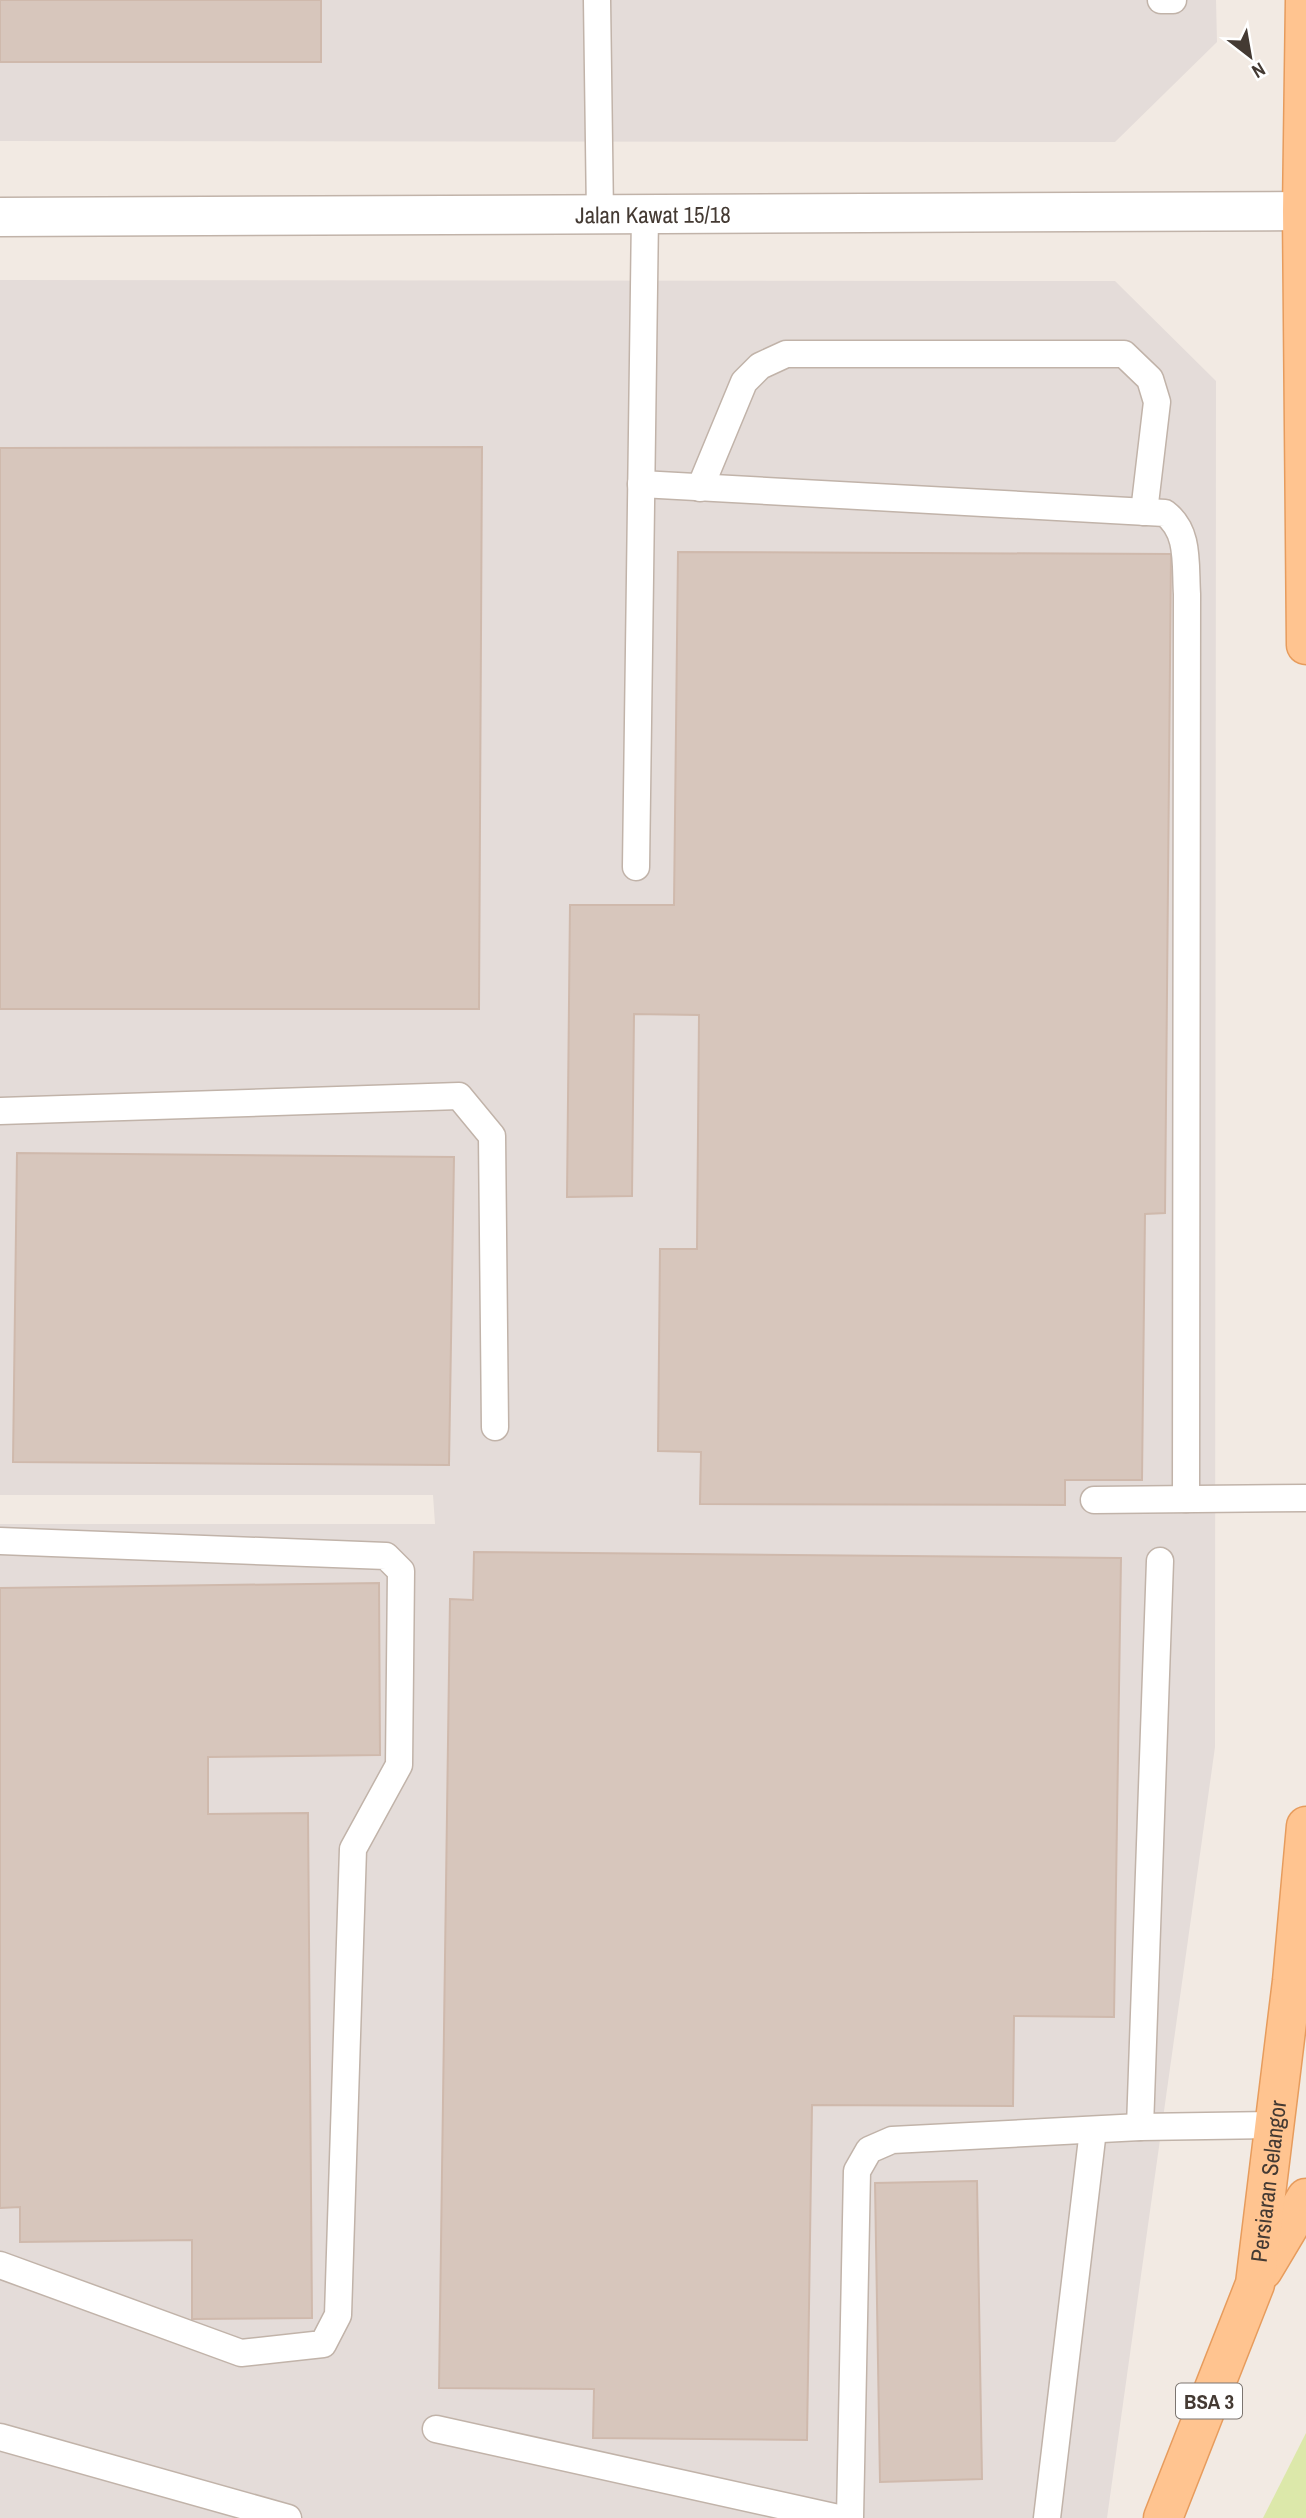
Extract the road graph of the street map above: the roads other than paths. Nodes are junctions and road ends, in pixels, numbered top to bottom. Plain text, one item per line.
1 (597, 0) edge
2 (1161, 0) edge
3 (1172, 0) edge
4 (1305, 0) edge
5 (1304, 211) edge
6 (600, 215) junction
7 (645, 215) junction
8 (0, 217) edge
9 (641, 484) junction
10 (700, 488) junction
11 (1144, 512) junction
12 (1306, 645) edge
13 (636, 867) dead end
14 (0, 1111) edge
15 (495, 1427) dead end
16 (1306, 1498) edge
17 (1186, 1499) junction
18 (1094, 1500) dead end
19 (0, 1541) edge
20 (1160, 1561) dead end
21 (1306, 1826) edge
22 (1274, 2125) junction
23 (1140, 2127) junction
24 (1093, 2130) junction
25 (1306, 2198) edge
26 (0, 2265) edge
27 (1255, 2284) junction
28 (436, 2429) dead end
29 (0, 2437) edge
30 (288, 2518) edge
31 (838, 2518) edge
32 (850, 2518) edge
33 (1047, 2518) edge
34 (1163, 2518) edge

1 - 6 lane
2 - 3 lane
4 - 5 main road
5 - 7 street, Jalan Kawat 15/18
5 - 12 main road
6 - 7 street, Jalan Kawat 15/18
6 - 8 street, Jalan Kawat 15/18
7 - 9 lane
9 - 10 lane
9 - 13 lane
10 - 11 lane
10 - 11 lane
11 - 17 lane
14 - 15 lane
16 - 17 lane
17 - 18 lane
19 - 26 lane
20 - 23 lane
21 - 22 main road, Persiaran Selangor / BSA 3
22 - 23 lane
22 - 27 main road, Persiaran Selangor / BSA 3
23 - 24 lane
24 - 32 lane
24 - 33 lane
25 - 27 main road
27 - 34 main road, Persiaran Selangor / BSA 3
28 - 31 lane
29 - 30 lane

